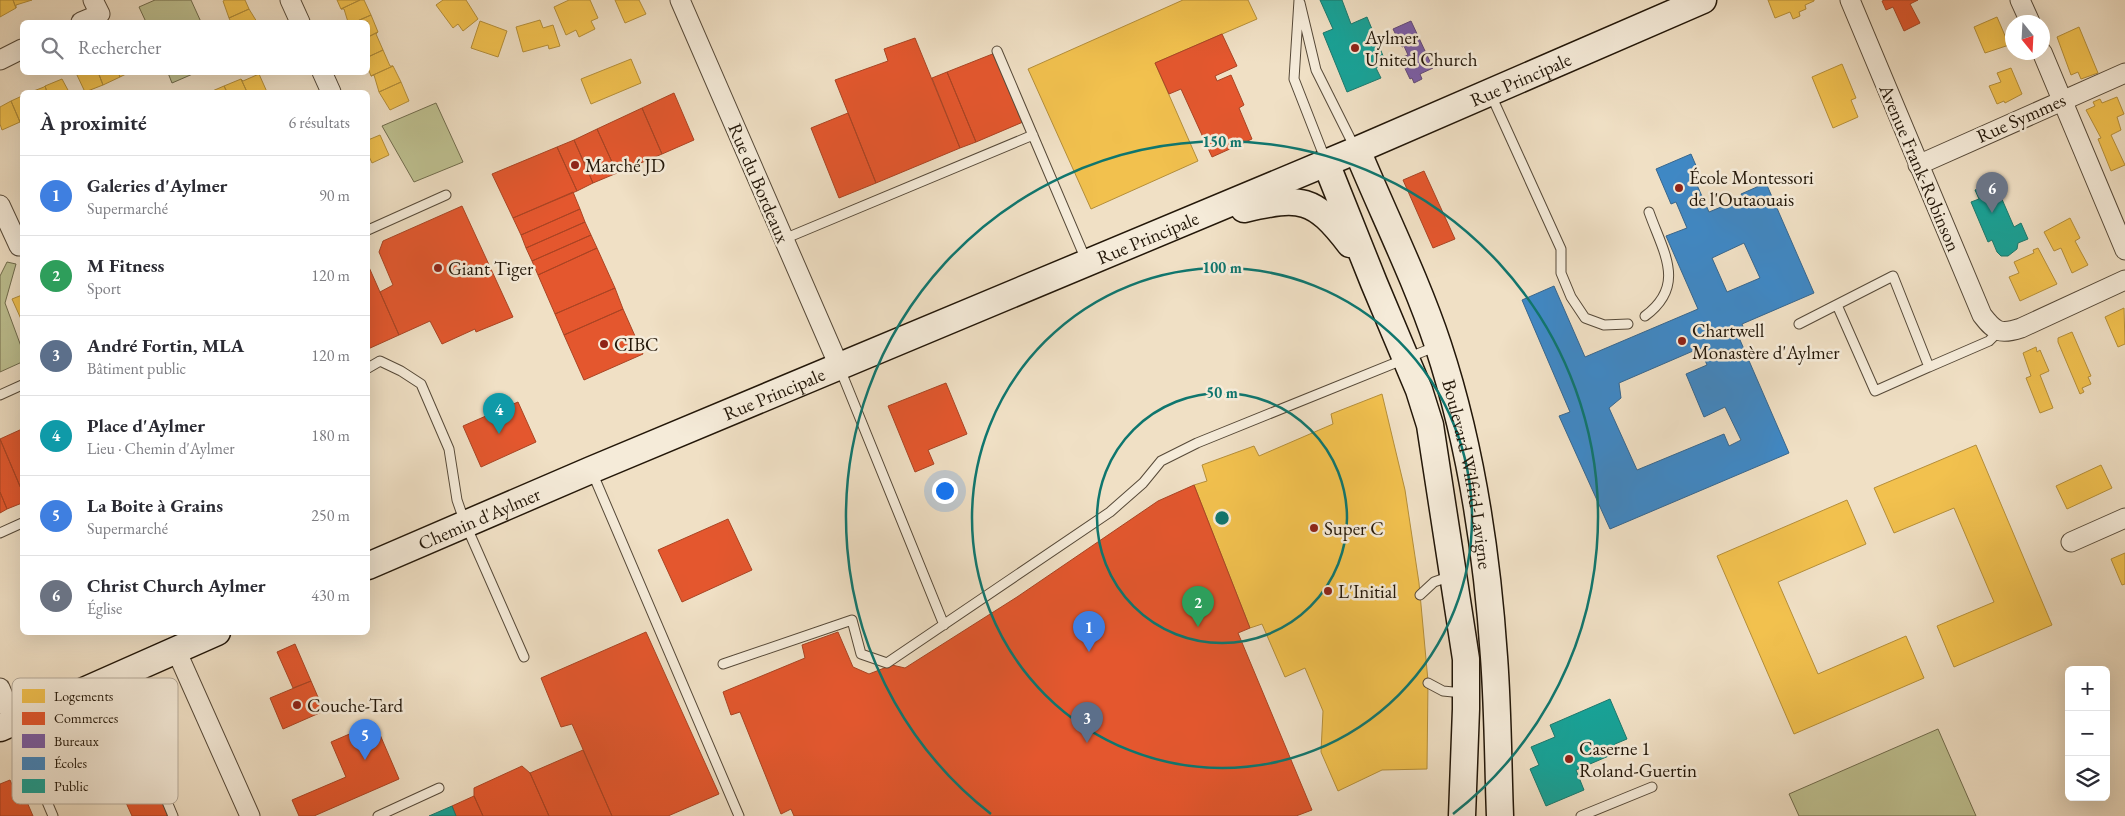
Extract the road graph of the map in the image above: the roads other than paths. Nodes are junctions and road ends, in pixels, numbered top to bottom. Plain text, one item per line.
1 (93, 0) edge
2 (290, 0) edge
3 (680, 0) edge
4 (1703, 0) edge
5 (1850, 0) edge
6 (2020, 0) edge
7 (2027, 15) edge
8 (86, 20) edge
9 (299, 20) edge
10 (20, 50) edge
11 (998, 51) dead end
12 (0, 60) edge
13 (2045, 60) edge
14 (2125, 73) edge
15 (323, 75) edge
16 (330, 90) edge
17 (1490, 92) junction
18 (2062, 100) junction
19 (1033, 135) junction
20 (1357, 150) junction
21 (1326, 162) junction
22 (1918, 165) junction
23 (446, 195) dead end
24 (0, 205) edge
25 (1649, 212) dead end
26 (1180, 223) junction
27 (370, 229) edge
28 (784, 238) junction
29 (20, 246) edge
30 (2125, 250) edge
31 (1087, 263) junction
32 (2125, 280) edge
33 (1374, 283) junction
34 (1837, 305) junction
35 (1645, 316) dead end
36 (1628, 324) dead end
37 (1799, 324) dead end
38 (1998, 332) junction
39 (1438, 346) junction
40 (1406, 358) junction
41 (839, 366) junction
42 (370, 367) edge
43 (1929, 367) junction
44 (20, 385) edge
45 (0, 395) edge
46 (591, 470) junction
47 (2125, 518) edge
48 (465, 523) junction
49 (20, 524) edge
50 (0, 533) edge
51 (2071, 542) dead end
52 (370, 565) edge
53 (1454, 575) junction
54 (1420, 595) dead end
55 (944, 625) junction
56 (210, 635) edge
57 (176, 650) junction
58 (524, 657) dead end
59 (723, 664) dead end
60 (113, 678) edge
61 (1428, 683) dead end
62 (0, 688) edge
63 (1466, 693) junction
64 (7, 725) edge
65 (1652, 787) dead end
66 (440, 788) dead end
67 (47, 804) edge
68 (167, 804) edge
69 (53, 816) edge
70 (172, 816) edge
71 (250, 816) edge
72 (378, 816) edge
73 (739, 816) edge
74 (1462, 816) edge
75 (1500, 816) edge
76 (1581, 816) edge

1 - 8 street
2 - 9 street
3 - 28 street, Rue du Bordeaux
4 - 17 main road, Rue Principale
5 - 22 street, Avenue Frank-Robinson
6 - 7 street
10 - 12 street
11 - 19 lane
13 - 18 street
14 - 18 street, Rue Symmes
15 - 16 street
17 - 20 main road, Rue Principale
17 - 36 lane
18 - 22 street, Rue Symmes
18 - 30 street
19 - 28 lane
19 - 31 lane
20 - 21 main road, Rue Principale
20 - 21 lane
20 - 39 main road, Boulevard Wilfrid-Lavigne
21 - 26 main road, Rue Principale
21 - 33 main road, Boulevard Wilfrid-Lavigne
22 - 38 street, Avenue Frank-Robinson
23 - 27 lane
24 - 29 street
25 - 35 lane
26 - 31 main road, Rue Principale
26 - 33 main road
28 - 41 street, Rue du Bordeaux
31 - 41 main road, Rue Principale
32 - 38 street
33 - 40 main road, Boulevard Wilfrid-Lavigne
34 - 37 lane
34 - 43 lane
34 - 43 lane
38 - 43 lane
39 - 40 lane
39 - 75 main road, Boulevard Wilfrid-Lavigne
40 - 53 main road, Boulevard Wilfrid-Lavigne
40 - 55 lane
41 - 46 main road, Rue Principale
41 - 55 lane
42 - 48 lane
44 - 45 lane
46 - 48 main road, Chemin d'Aylmer
46 - 73 lane
47 - 51 street
48 - 52 main road, Chemin d'Aylmer
48 - 58 lane
49 - 50 lane
53 - 54 lane
53 - 63 main road, Boulevard Wilfrid-Lavigne
55 - 59 lane
56 - 57 main road
57 - 60 main road
57 - 71 street
61 - 63 lane
62 - 64 street
63 - 74 main road, Boulevard Wilfrid-Lavigne
65 - 76 lane
66 - 72 lane
67 - 69 lane
68 - 70 lane

